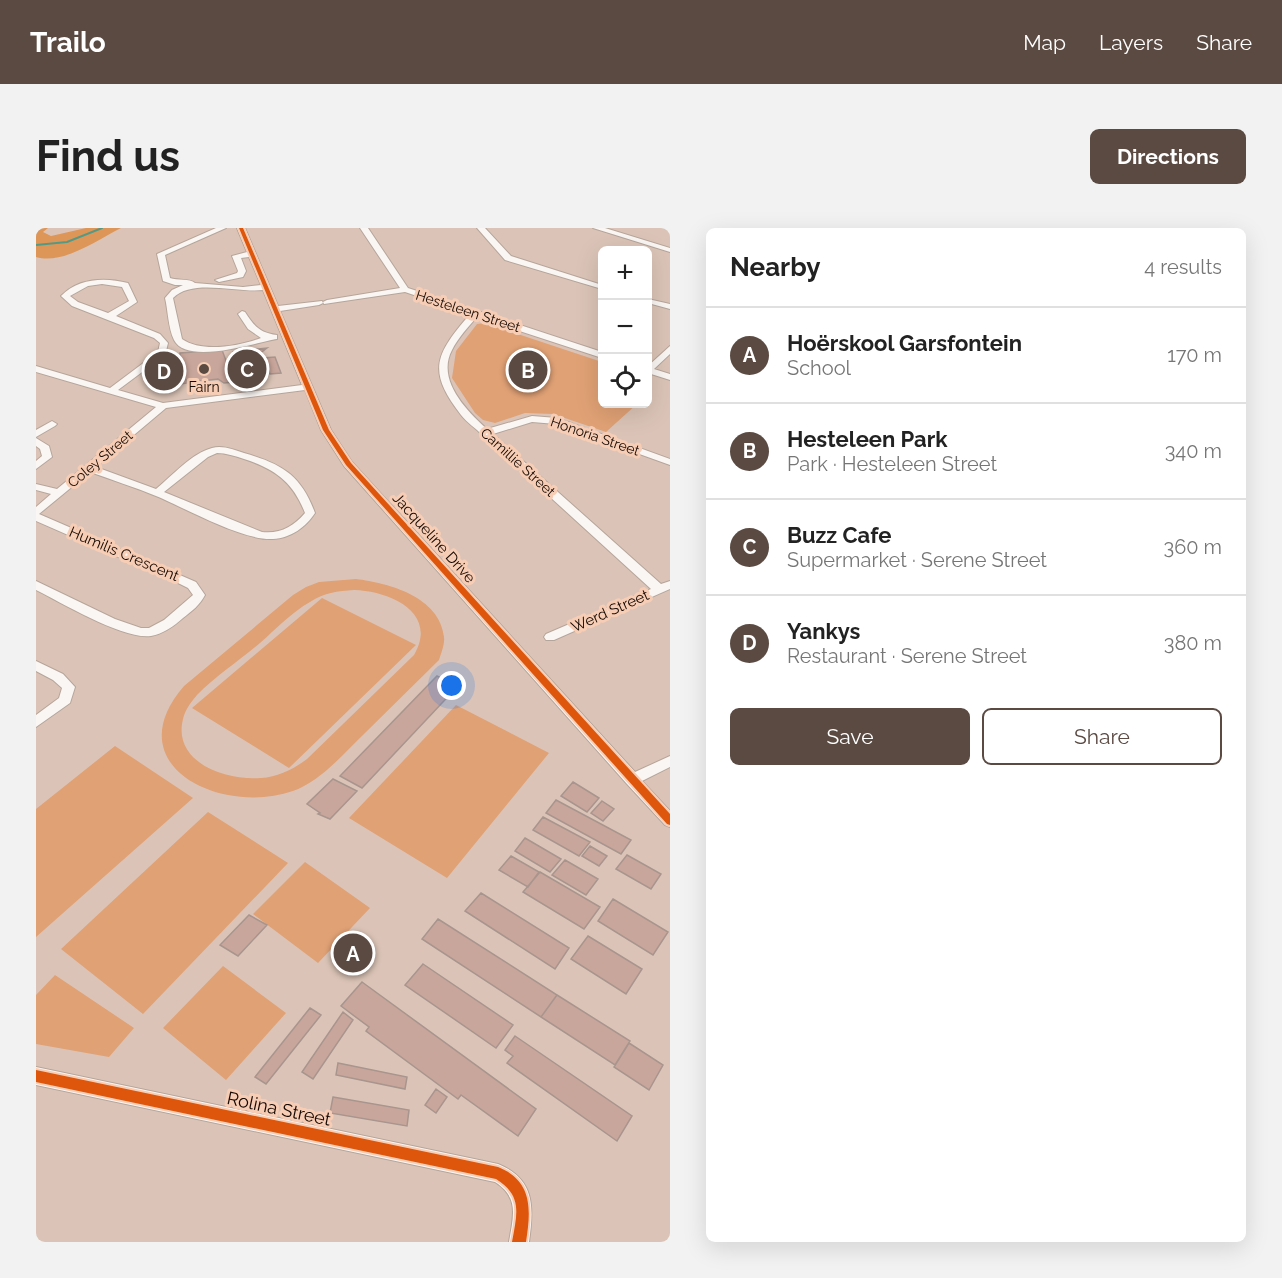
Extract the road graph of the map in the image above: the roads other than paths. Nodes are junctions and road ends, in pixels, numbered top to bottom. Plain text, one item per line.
1 (222, 228) edge
2 (364, 228) edge
3 (481, 228) edge
4 (597, 228) edge
5 (243, 229) edge
6 (670, 250) edge
7 (253, 254) junction
8 (598, 285) edge
9 (267, 287) junction
10 (405, 290) junction
11 (652, 302) edge
12 (670, 307) edge
13 (276, 309) junction
14 (476, 313) junction
15 (242, 314) dead end
16 (109, 316) junction
17 (288, 336) junction
18 (267, 338) junction
19 (670, 349) edge
20 (600, 354) edge
21 (652, 366) edge
22 (36, 369) edge
23 (652, 371) edge
24 (670, 377) edge
25 (308, 387) junction
26 (111, 391) junction
27 (163, 406) junction
28 (52, 424) dead end
29 (485, 433) junction
30 (36, 434) edge
31 (36, 441) edge
32 (670, 462) edge
33 (36, 466) edge
34 (89, 468) junction
35 (36, 487) edge
36 (59, 493) junction
37 (157, 493) junction
38 (36, 512) edge
39 (36, 517) edge
40 (36, 585) edge
41 (664, 587) edge
42 (550, 637) dead end
43 (36, 665) edge
44 (36, 722) edge
45 (670, 761) edge
46 (632, 780) junction
47 (670, 821) edge
48 (36, 1076) edge
49 (519, 1242) edge

1 - 7 street
2 - 10 street, Hesteleen Street
3 - 8 street
4 - 6 street
5 - 7 street, Jacqueline Drive
7 - 9 street, Jacqueline Drive
9 - 13 street, Jacqueline Drive
9 - 18 street
10 - 13 street
10 - 14 street, Hesteleen Street
11 - 12 street
13 - 17 street, Jacqueline Drive
14 - 20 street, Hesteleen Street
14 - 29 street, Camillie Street
15 - 18 street
16 - 16 street
16 - 26 street
17 - 18 street
17 - 25 street, Jacqueline Drive
19 - 21 street
22 - 26 street
23 - 24 street
25 - 27 street
25 - 46 street, Jacqueline Drive
26 - 27 street
27 - 34 street, Coley Street
28 - 30 street
29 - 32 street, Honoria Street
29 - 41 street, Camillie Street
31 - 33 street
34 - 36 street, Coley Street
34 - 37 street
35 - 36 street
36 - 38 street, Coley Street
37 - 37 street
39 - 40 street, Humilis Crescent
41 - 42 street, Werd Street
43 - 44 street
45 - 46 street
46 - 47 street, Jacqueline Drive
48 - 49 street, Rolina Street

